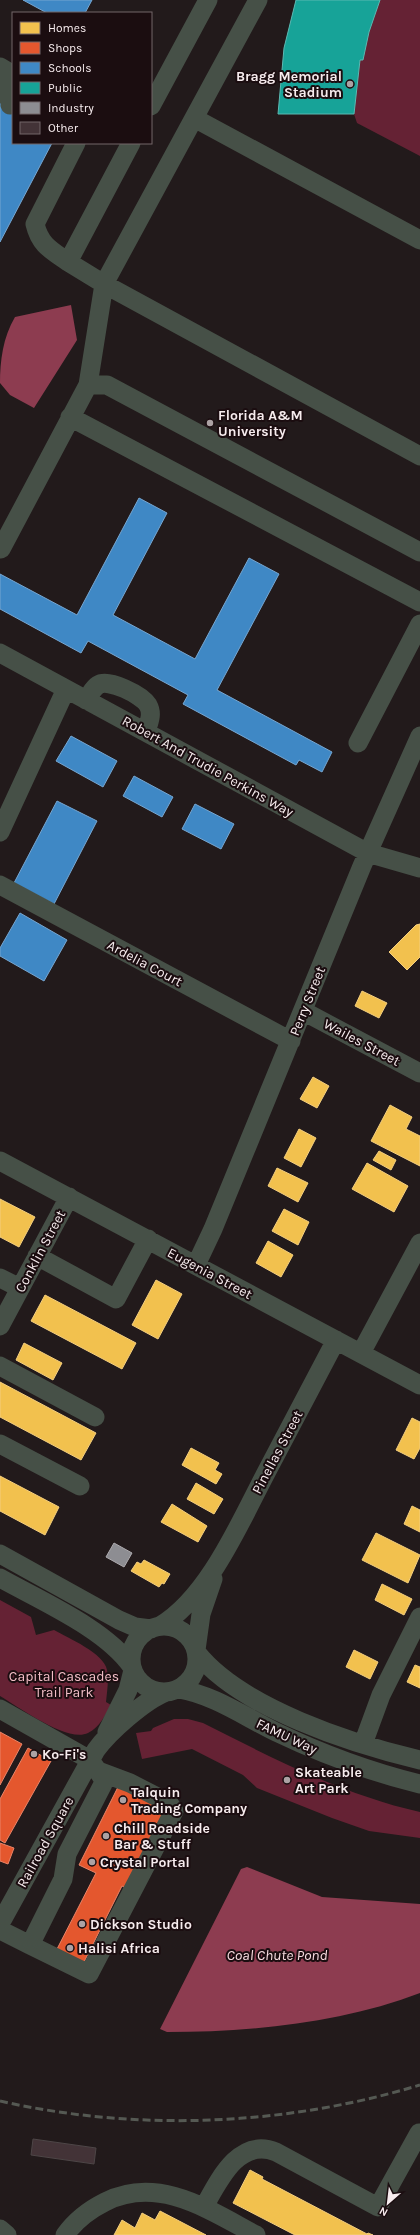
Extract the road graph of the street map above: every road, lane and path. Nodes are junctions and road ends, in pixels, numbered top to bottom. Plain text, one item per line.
1 (208, 0) edge
2 (258, 0) edge
3 (8, 71) edge
4 (8, 100) edge
5 (152, 104) edge
6 (194, 118) junction
7 (75, 144) edge
8 (130, 144) edge
9 (420, 240) edge
10 (68, 262) junction
11 (104, 284) junction
12 (88, 385) junction
13 (70, 417) junction
14 (420, 456) edge
15 (1, 549) dead end
16 (420, 552) edge
17 (420, 602) edge
18 (420, 624) edge
19 (0, 653) edge
20 (66, 689) junction
21 (86, 700) junction
22 (146, 732) junction
23 (420, 736) edge
24 (358, 743) dead end
25 (0, 832) edge
26 (368, 853) junction
27 (420, 868) edge
28 (0, 884) edge
29 (303, 1011) junction
30 (291, 1041) junction
31 (420, 1074) edge
32 (0, 1161) edge
33 (68, 1197) junction
34 (148, 1239) junction
35 (420, 1243) edge
36 (37, 1256) junction
37 (196, 1265) junction
38 (0, 1278) edge
39 (20, 1288) junction
40 (0, 1326) edge
41 (336, 1340) junction
42 (361, 1353) junction
43 (0, 1366) edge
44 (420, 1384) edge
45 (95, 1417) dead end
46 (0, 1444) edge
47 (80, 1486) dead end
48 (0, 1554) edge
49 (217, 1564) junction
50 (0, 1578) edge
51 (420, 1617) edge
52 (155, 1628) junction
53 (197, 1652) junction
54 (133, 1669) junction
55 (172, 1691) junction
56 (0, 1709) edge
57 (103, 1741) junction
58 (363, 1744) junction
59 (420, 1760) edge
60 (94, 1766) junction
61 (420, 1784) edge
62 (0, 1924) edge
63 (0, 1930) edge
64 (30, 1945) junction
65 (419, 2133) dead end
66 (204, 2207) junction
67 (0, 2229) edge
68 (7, 2235) edge
69 (65, 2235) edge
70 (256, 2235) edge

1 - 5 street
2 - 6 street
3 - 4 street
6 - 9 street
6 - 11 street
7 - 10 street
8 - 10 street
10 - 11 street
11 - 12 street
11 - 14 street
12 - 13 street
12 - 16 street
13 - 15 street
13 - 17 street
18 - 24 street
19 - 20 street, Robert And Trudie Perkins Way
20 - 21 street, Robert And Trudie Perkins Way
20 - 25 street
21 - 22 street, Robert And Trudie Perkins Way
21 - 22 street
22 - 26 street, Robert And Trudie Perkins Way
23 - 26 street, Perry Street
26 - 27 street, Robert And Trudie Perkins Way
26 - 29 street, Perry Street
28 - 30 street, Ardelia Court
29 - 30 street, Perry Street
29 - 31 street, Wailes Street
30 - 37 street, Perry Street
32 - 33 street, Eugenia Street
33 - 34 street, Eugenia Street
33 - 36 street, Conklin Street
34 - 36 street
34 - 37 street, Eugenia Street
35 - 42 street
36 - 39 street, Conklin Street
37 - 41 street, Eugenia Street
38 - 39 street
39 - 40 street, Conklin Street
41 - 42 street, Eugenia Street
41 - 49 street, Pinellas Street
42 - 44 street, Eugenia Street
43 - 45 street
46 - 47 street
48 - 52 street, FAMU Way
49 - 52 street, Pinellas Street
49 - 53 street, Pinellas Street
50 - 54 street, FAMU Way
51 - 58 street
52 - 53 street, FAMU Way
52 - 54 street
53 - 55 street
53 - 58 street, FAMU Way
54 - 55 street, FAMU Way
54 - 57 street, Railroad Square
55 - 57 street, Railroad Square
55 - 61 street, FAMU Way
56 - 60 street
57 - 60 street, Railroad Square
58 - 59 street, FAMU Way
60 - 62 street, Railroad Square
60 - 64 street
60 - 64 street
63 - 64 street
65 - 66 street
66 - 69 street
66 - 70 street
67 - 68 street

